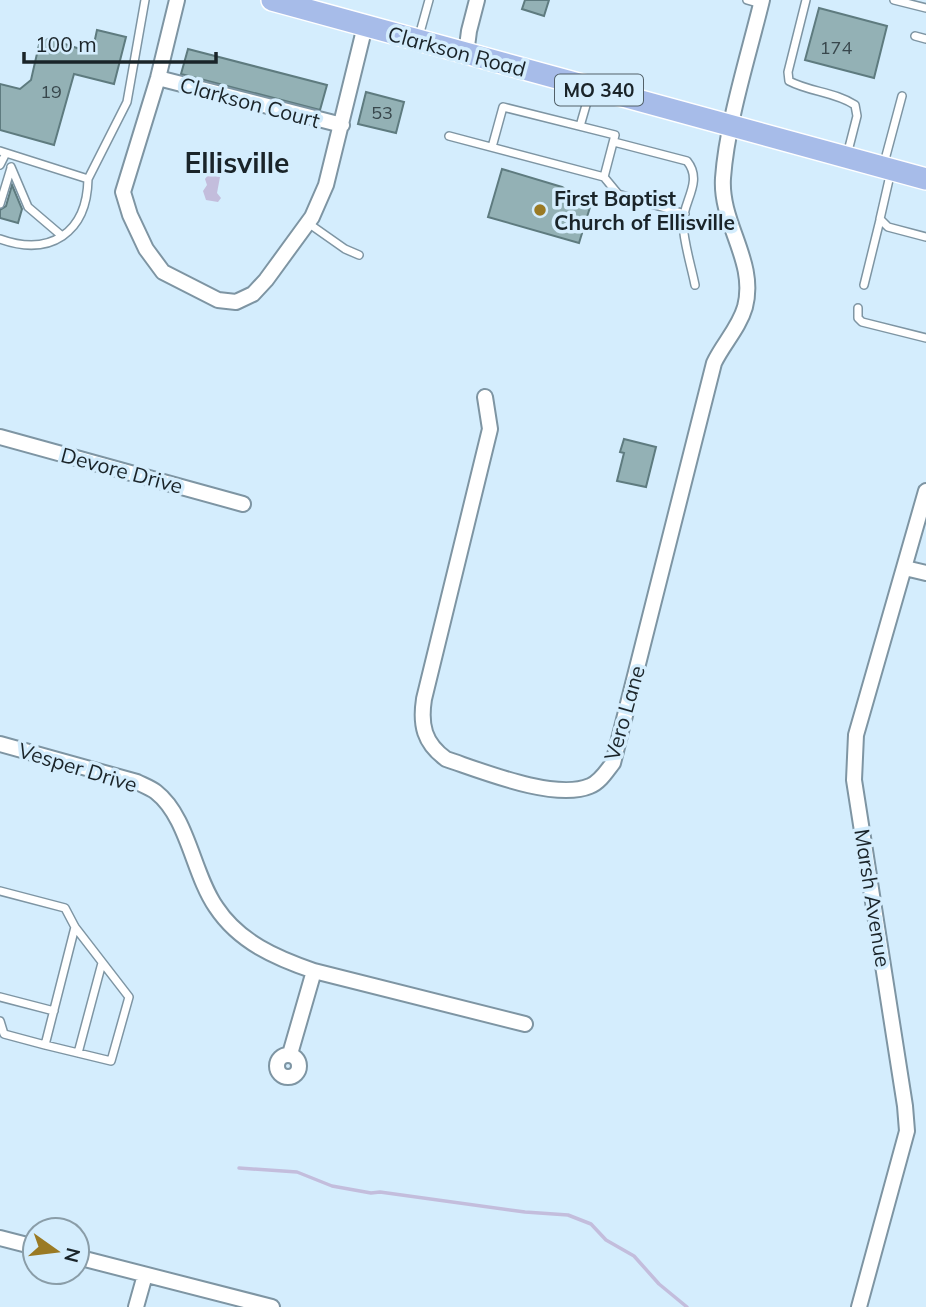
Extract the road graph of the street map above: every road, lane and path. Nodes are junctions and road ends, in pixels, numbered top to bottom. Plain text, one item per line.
1 (145, 0) edge
2 (177, 0) edge
3 (429, 0) edge
4 (477, 0) edge
5 (806, 0) edge
6 (894, 0) edge
7 (280, 1) edge
8 (757, 1) edge
9 (926, 8) edge
10 (365, 26) junction
11 (915, 36) dead end
12 (926, 39) edge
13 (418, 40) junction
14 (466, 54) junction
15 (158, 78) junction
16 (591, 88) junction
17 (901, 96) dead end
18 (342, 125) junction
19 (732, 126) junction
20 (583, 130) junction
21 (449, 136) dead end
22 (614, 142) junction
23 (492, 147) junction
24 (7, 153) edge
25 (846, 157) junction
26 (0, 165) edge
27 (11, 167) junction
28 (887, 168) junction
29 (604, 177) junction
30 (88, 179) junction
31 (926, 179) edge
32 (0, 204) edge
33 (685, 214) junction
34 (880, 219) junction
35 (307, 223) junction
36 (62, 236) junction
37 (926, 237) edge
38 (0, 239) edge
39 (359, 255) dead end
40 (695, 285) dead end
41 (864, 285) dead end
42 (858, 308) dead end
43 (926, 338) edge
44 (485, 397) dead end
45 (0, 437) edge
46 (926, 491) edge
47 (243, 504) dead end
48 (905, 568) junction
49 (926, 573) edge
50 (0, 744) edge
51 (0, 891) edge
52 (75, 927) junction
53 (102, 963) junction
54 (314, 971) junction
55 (0, 998) edge
56 (54, 1011) junction
57 (0, 1021) edge
58 (525, 1024) dead end
59 (45, 1045) junction
60 (78, 1053) junction
61 (290, 1054) dead end
62 (0, 1238) edge
63 (21, 1243) edge
64 (91, 1261) edge
65 (145, 1275) junction
66 (136, 1307) edge
67 (272, 1307) edge
68 (859, 1307) edge

1 - 30 lane
2 - 15 street, Clarkson Court
3 - 13 lane
4 - 14 street
5 - 25 lane
6 - 9 lane
7 - 10 main road, Clarkson Road / MO 340
8 - 19 street, Vero Lane
10 - 13 main road, Clarkson Road / MO 340
10 - 18 street, Clarkson Court
11 - 12 lane
13 - 14 main road, Clarkson Road / MO 340
14 - 16 main road, Clarkson Road / MO 340
15 - 18 street, Clarkson Court
15 - 35 street, Clarkson Court
16 - 19 main road, Clarkson Road / MO 340
16 - 20 lane
17 - 28 lane
18 - 35 street, Clarkson Court
19 - 25 main road, Clarkson Road / MO 340
19 - 44 street, Vero Lane
20 - 22 lane
20 - 23 lane
21 - 23 lane
22 - 29 lane
22 - 33 lane
23 - 29 lane
24 - 26 lane
24 - 27 lane
24 - 30 lane
25 - 28 main road, Clarkson Road / MO 340
27 - 32 lane
27 - 36 lane
28 - 31 main road, Clarkson Road / MO 340
28 - 34 lane
29 - 33 lane
30 - 36 lane
33 - 40 lane
34 - 37 lane
34 - 41 lane
35 - 39 lane
36 - 38 lane
42 - 43 lane
45 - 47 street, Devore Drive
46 - 48 street, Marsh Avenue
48 - 49 street
48 - 68 street, Marsh Avenue
50 - 54 street, Vesper Drive
51 - 52 lane
52 - 53 lane
52 - 56 lane
53 - 60 lane
53 - 60 lane
54 - 58 street, Vesper Drive
54 - 61 street
55 - 56 lane
56 - 59 lane
57 - 59 lane
59 - 60 lane
62 - 63 street
64 - 65 street
65 - 66 street
65 - 67 street

